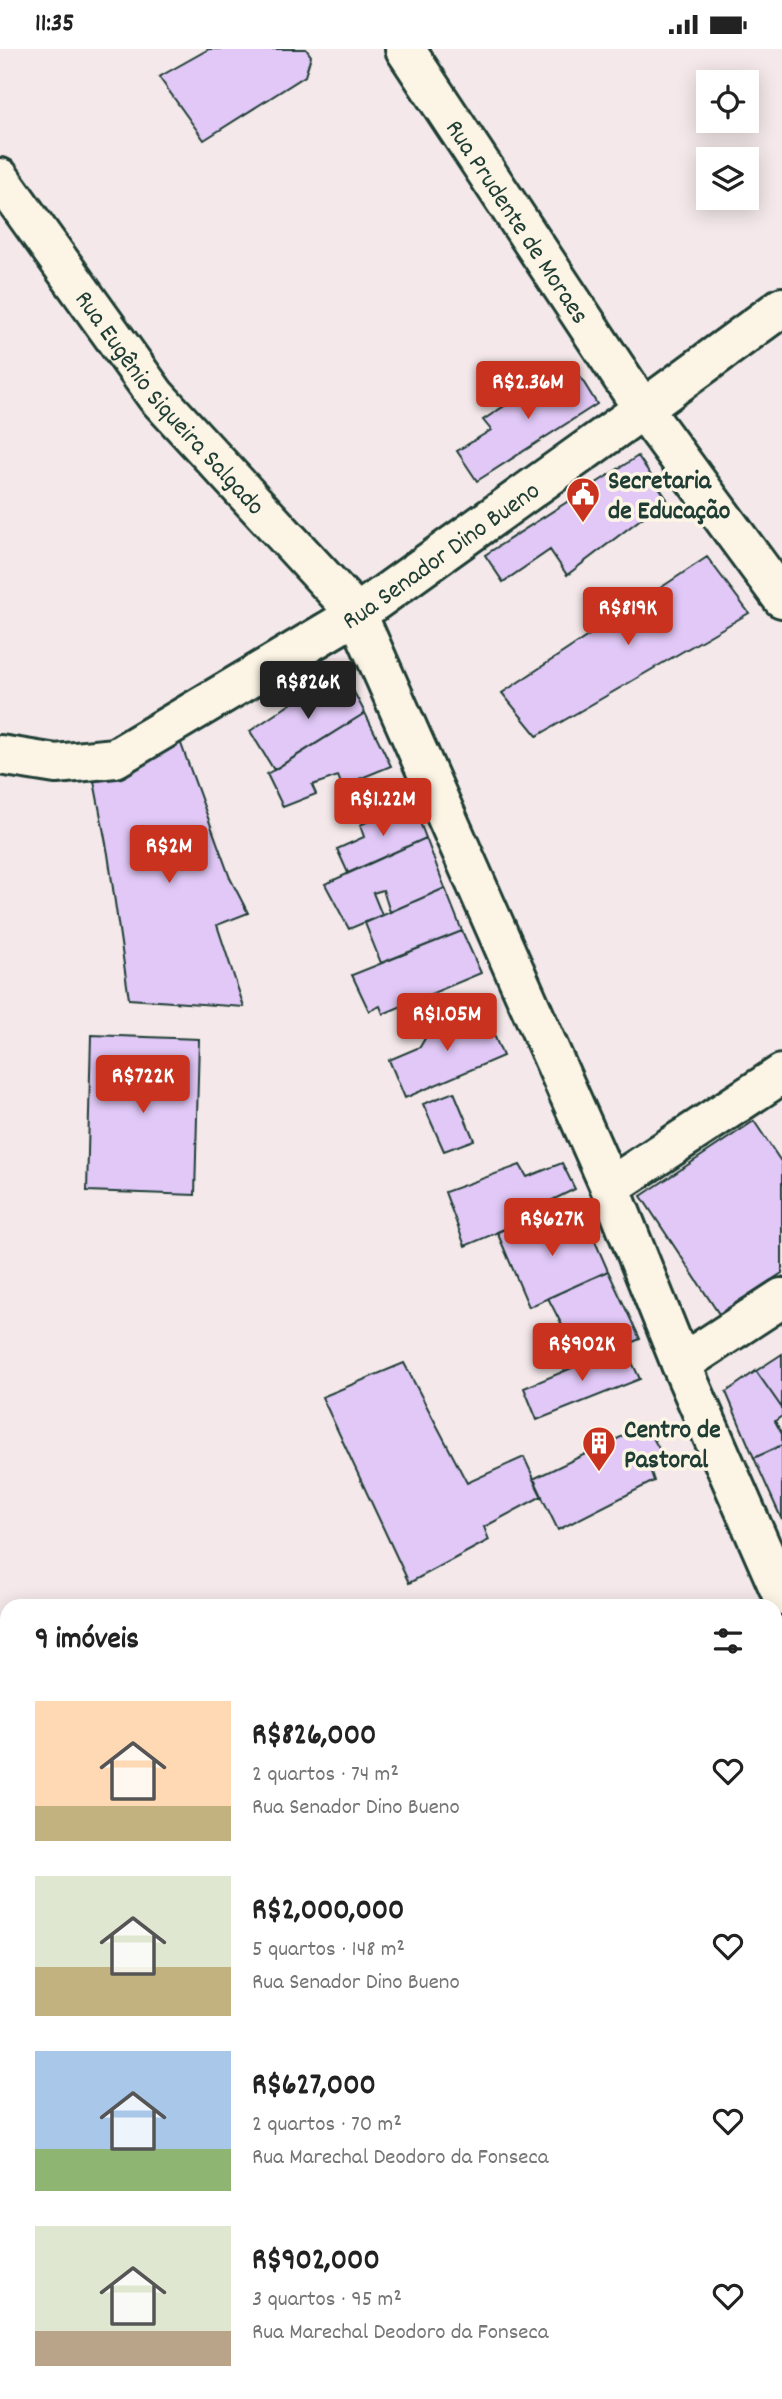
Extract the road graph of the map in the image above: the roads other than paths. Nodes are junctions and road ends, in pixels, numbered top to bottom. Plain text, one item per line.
1 (405, 49) edge
2 (0, 178) edge
3 (782, 307) edge
4 (643, 409) junction
5 (782, 598) edge
6 (357, 614) junction
7 (0, 755) edge
8 (782, 1074) edge
9 (610, 1187) junction
10 (782, 1298) edge
11 (681, 1364) junction
12 (782, 1594) edge

1 - 4 street, Rua Prudente de Moraes
2 - 6 street, Rua Eugênio Siqueira Salgado
3 - 4 street, Rua Senador Dino Bueno
4 - 5 street, Rua Prudente de Moraes
4 - 6 street, Rua Senador Dino Bueno
6 - 7 street, Rua Senador Dino Bueno
6 - 9 street, Rua Eugênio Siqueira Salgado
8 - 9 street
9 - 11 street, Rua Eugênio Siqueira Salgado
10 - 11 street
11 - 12 street, Rua Eugênio Siqueira Salgado

